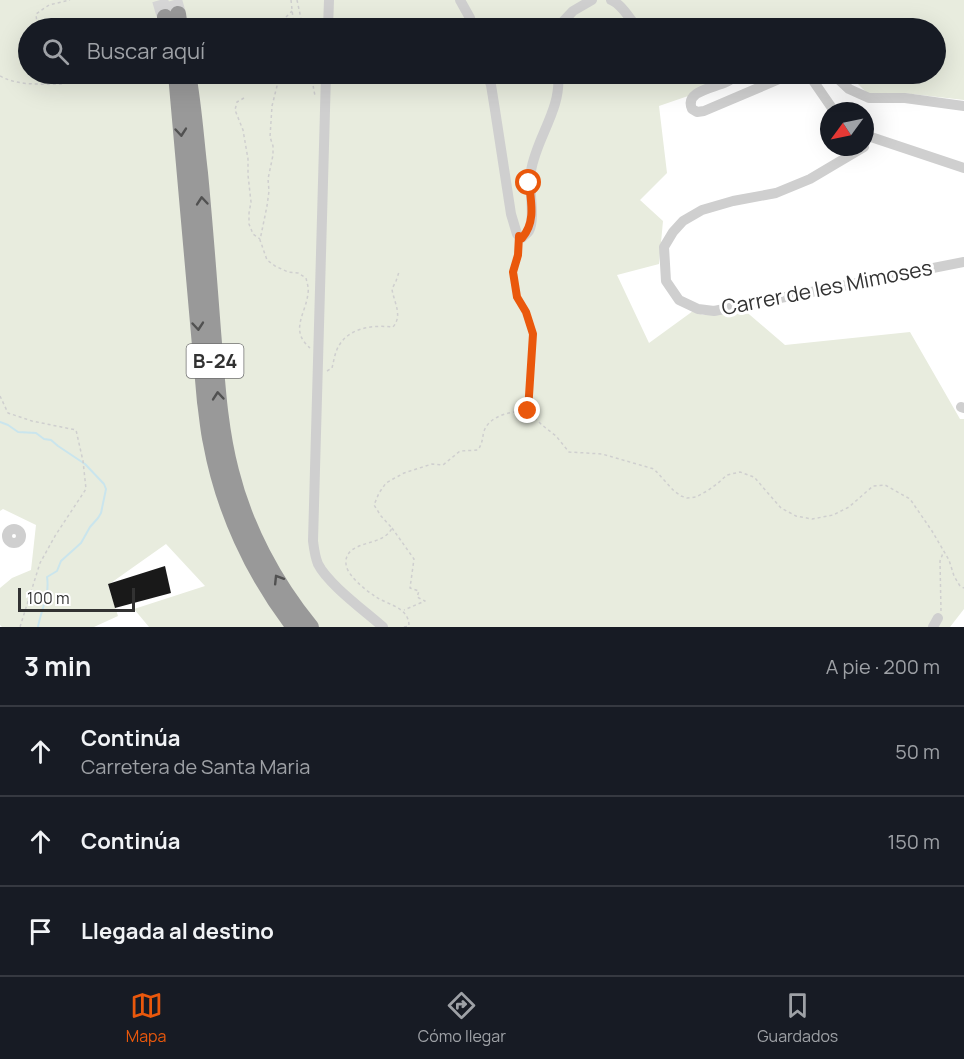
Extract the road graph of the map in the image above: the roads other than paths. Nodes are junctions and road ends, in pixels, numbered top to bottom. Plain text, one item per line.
1 (328, 0) edge
2 (460, 0) edge
3 (592, 0) edge
4 (611, 0) edge
5 (328, 18) edge
6 (470, 18) edge
7 (566, 18) edge
8 (630, 18) edge
9 (177, 84) edge
10 (189, 84) edge
11 (326, 84) edge
12 (490, 84) edge
13 (559, 84) edge
14 (721, 84) edge
15 (767, 84) edge
16 (815, 84) edge
17 (844, 84) edge
18 (828, 102) edge
19 (964, 106) edge
20 (874, 138) edge
21 (878, 140) junction
22 (874, 142) edge
23 (845, 156) edge
24 (964, 168) edge
25 (964, 262) edge
26 (294, 627) edge
27 (311, 627) edge
28 (383, 627) edge

1 - 5 street
2 - 6 street
3 - 7 street
4 - 8 street
9 -> 26 highway, B-24
27 -> 10 highway, B-24
11 - 28 street
12 - 13 street
14 - 15 street
16 - 18 street
17 - 19 street
20 - 21 street
21 - 22 street, Carrer de les Mimoses
21 - 24 street
23 - 25 street, Carrer de les Mimoses

